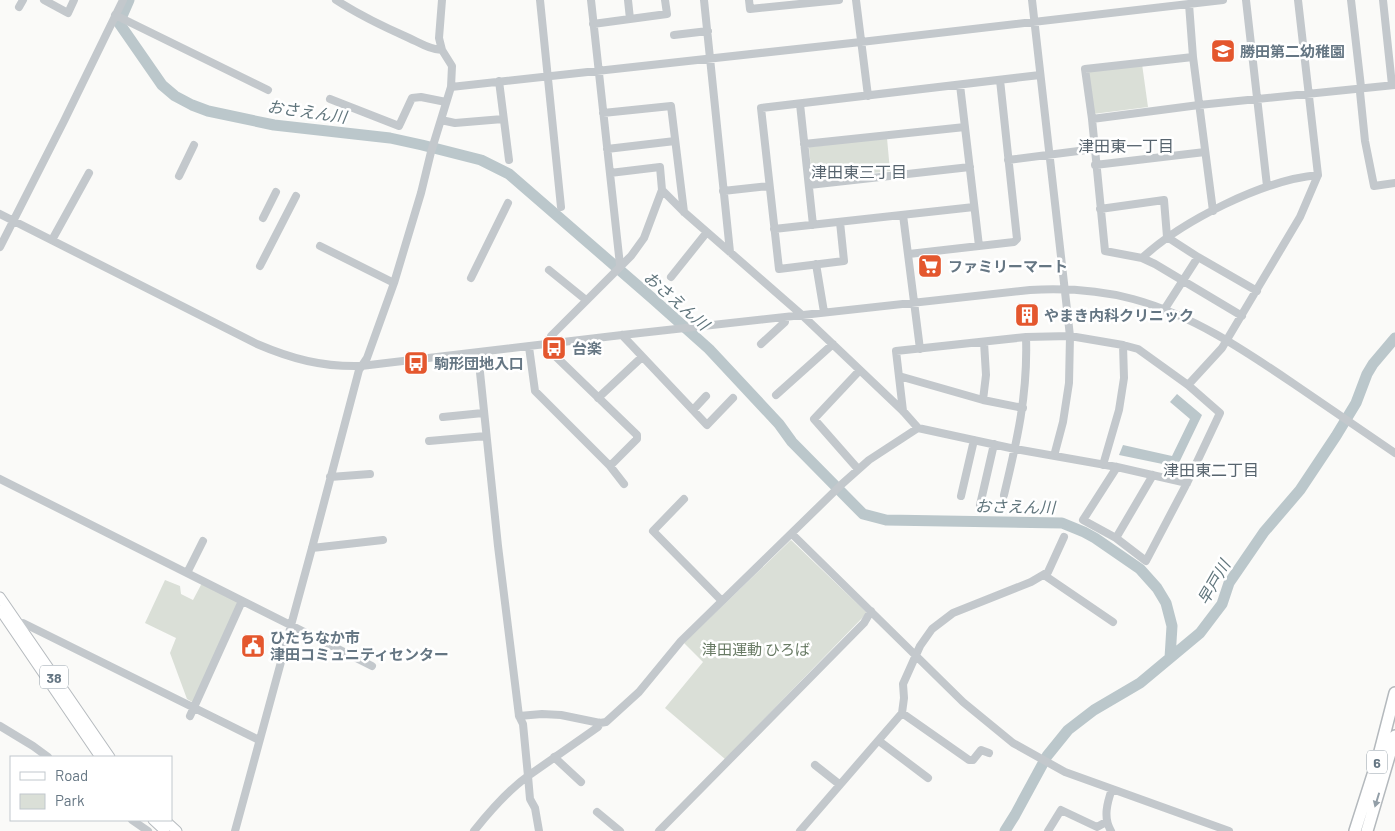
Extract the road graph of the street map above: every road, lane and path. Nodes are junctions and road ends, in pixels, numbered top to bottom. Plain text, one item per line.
1 (44, 0) edge
2 (74, 0) edge
3 (123, 0) edge
4 (336, 0) edge
5 (442, 0) edge
6 (540, 0) edge
7 (591, 0) edge
8 (628, 0) edge
9 (665, 0) edge
10 (704, 0) edge
11 (749, 0) edge
12 (839, 0) edge
13 (856, 0) edge
14 (1032, 0) edge
15 (1223, 0) edge
16 (1246, 0) edge
17 (1298, 0) edge
18 (1351, 0) edge
19 (1383, 0) edge
20 (789, 3) edge
21 (1188, 4) junction
22 (116, 15) junction
23 (630, 19) junction
24 (1034, 22) junction
25 (594, 24) junction
26 (708, 32) junction
27 (674, 34) dead end
28 (861, 42) junction
29 (442, 50) junction
30 (1193, 56) junction
31 (711, 58) junction
32 (599, 71) junction
33 (548, 76) junction
34 (1040, 76) junction
35 (1000, 80) junction
36 (499, 81) junction
37 (960, 85) junction
38 (1394, 85) edge
39 (451, 87) junction
40 (1362, 87) junction
41 (268, 90) dead end
42 (1308, 92) junction
43 (868, 96) junction
44 (1257, 98) junction
45 (330, 99) dead end
46 (446, 102) junction
47 (800, 104) junction
48 (1199, 105) junction
49 (603, 113) junction
50 (504, 119) junction
51 (1092, 119) junction
52 (441, 120) junction
53 (965, 127) junction
54 (675, 141) junction
55 (804, 144) junction
56 (194, 145) dead end
57 (608, 149) junction
58 (1094, 149) junction
59 (1205, 152) junction
60 (1049, 155) junction
61 (509, 160) dead end
62 (1008, 160) junction
63 (1096, 165) junction
64 (970, 166) junction
65 (89, 173) dead end
66 (610, 173) junction
67 (1318, 175) junction
68 (179, 176) dead end
69 (1395, 183) edge
70 (809, 185) junction
71 (770, 186) junction
72 (1266, 186) junction
73 (662, 190) junction
74 (723, 191) junction
75 (276, 192) dead end
76 (296, 196) dead end
77 (508, 203) dead end
78 (561, 207) dead end
79 (974, 207) junction
80 (1100, 209) junction
81 (1212, 211) junction
82 (684, 212) junction
83 (0, 214) edge
84 (904, 215) junction
85 (263, 218) dead end
86 (13, 220) junction
87 (840, 222) junction
88 (813, 225) junction
89 (774, 229) junction
90 (707, 232) junction
91 (1167, 237) junction
92 (52, 240) junction
93 (320, 246) dead end
94 (979, 246) junction
95 (0, 247) edge
96 (730, 252) junction
97 (908, 254) junction
98 (1198, 257) junction
99 (1142, 258) junction
100 (816, 264) junction
101 (620, 265) junction
102 (260, 266) dead end
103 (549, 270) dead end
104 (671, 277) dead end
105 (471, 278) dead end
106 (1182, 281) junction
107 (394, 283) junction
108 (1065, 290) junction
109 (1257, 291) junction
110 (586, 300) junction
111 (915, 303) junction
112 (1164, 310) junction
113 (824, 312) junction
114 (802, 315) junction
115 (1242, 316) junction
116 (785, 318) junction
117 (622, 335) junction
118 (1070, 336) junction
119 (1026, 337) junction
120 (1226, 341) junction
121 (984, 342) junction
122 (548, 344) junction
123 (761, 344) dead end
124 (833, 344) junction
125 (1123, 345) junction
126 (529, 347) junction
127 (920, 349) junction
128 (478, 353) junction
129 (642, 357) junction
130 (360, 366) junction
131 (860, 370) junction
132 (899, 376) junction
133 (1188, 385) junction
134 (776, 395) dead end
135 (706, 396) dead end
136 (598, 398) junction
137 (733, 398) dead end
138 (983, 400) junction
139 (1023, 408) junction
140 (693, 410) junction
141 (903, 411) junction
142 (483, 413) junction
143 (443, 417) dead end
144 (918, 428) junction
145 (486, 436) junction
146 (974, 440) junction
147 (429, 441) dead end
148 (994, 444) junction
149 (1015, 449) junction
150 (1395, 453) edge
151 (1054, 456) junction
152 (1103, 465) junction
153 (610, 466) junction
154 (1118, 467) junction
155 (858, 469) junction
156 (370, 474) dead end
157 (1153, 475) junction
158 (330, 477) junction
159 (0, 480) edge
160 (1188, 483) junction
161 (624, 484) dead end
162 (1004, 495) dead end
163 (961, 496) dead end
164 (684, 498) dead end
165 (980, 505) dead end
166 (792, 534) junction
167 (1064, 537) dead end
168 (1116, 538) junction
169 (383, 540) dead end
170 (203, 541) dead end
171 (312, 548) junction
172 (186, 573) junction
173 (1044, 575) junction
174 (0, 597) edge
175 (242, 601) junction
176 (722, 601) junction
177 (0, 610) edge
178 (872, 612) junction
179 (1113, 622) dead end
180 (290, 624) junction
181 (19, 625) junction
182 (915, 655) junction
183 (372, 666) dead end
184 (1395, 693) edge
185 (194, 708) junction
186 (902, 713) junction
187 (190, 716) dead end
188 (519, 716) junction
189 (600, 723) junction
190 (0, 726) edge
191 (1395, 736) edge
192 (259, 740) junction
193 (879, 741) junction
194 (989, 753) dead end
195 (47, 756) edge
196 (99, 756) edge
197 (109, 756) edge
198 (554, 757) junction
199 (815, 766) dead end
200 (528, 776) junction
201 (928, 778) dead end
202 (581, 782) dead end
203 (839, 784) junction
204 (1112, 789) junction
205 (597, 812) dead end
206 (135, 821) edge
207 (154, 821) edge
208 (166, 821) edge
209 (1106, 822) junction
210 (148, 831) edge
211 (165, 831) edge
212 (177, 831) edge
213 (234, 831) edge
214 (474, 831) edge
215 (539, 831) edge
216 (620, 831) edge
217 (659, 831) edge
218 (800, 831) edge
219 (1048, 831) edge
220 (1111, 831) edge
221 (1229, 831) edge
222 (1355, 831) edge
223 (1367, 831) edge

1 - 2 street
3 - 22 street
4 - 29 street
5 - 29 street
6 - 33 street
7 - 25 street
8 - 23 street
9 - 23 street
10 - 26 street
11 - 20 street
12 - 20 street
13 - 28 street
14 - 24 street
15 - 21 street
16 - 44 street
17 - 42 street
18 - 40 street
19 - 38 street
21 - 24 street
21 - 30 street
22 - 41 street
22 - 86 street
23 - 25 street
24 - 28 street
24 - 34 street
25 - 32 street
26 - 27 street
26 - 31 street
28 - 31 street
28 - 43 street
29 - 39 street
30 - 48 street
30 - 51 street
31 - 32 street
31 - 74 street
32 - 33 street
32 - 49 street
33 - 36 street
33 - 78 street
34 - 35 street
34 - 60 street
35 - 37 street
35 - 62 street
36 - 39 street
36 - 50 street
37 - 43 street
37 - 53 street
38 - 40 street
39 - 46 street
40 - 42 street
40 - 69 street
42 - 44 street
42 - 67 street
43 - 47 street
44 - 48 street
44 - 72 street
45 - 46 street
46 - 52 street
47 - 55 street
47 - 71 street
48 - 51 street
48 - 59 street
49 - 54 street
49 - 57 street
50 - 52 street
50 - 61 street
51 - 58 street
52 - 107 street
53 - 55 street
53 - 64 street
54 - 57 street
54 - 82 street
55 - 70 street
56 - 68 street
57 - 66 street
58 - 60 street
58 - 63 street
59 - 63 street
59 - 81 street
60 - 62 street
60 - 108 street
62 - 94 street
63 - 80 street
64 - 70 street
64 - 79 street
65 - 92 street
66 - 73 street
66 - 101 street
67 - 72 street
67 - 109 street
70 - 88 street
71 - 74 street
71 - 89 street
72 - 81 street
73 - 82 street
73 - 101 street
74 - 96 street
75 - 85 street
76 - 102 street
77 - 105 street
79 - 84 street
79 - 94 street
80 - 91 street
80 - 99 street
81 - 91 street
82 - 90 street
83 - 86 street
84 - 87 street
84 - 97 street
86 - 92 street
86 - 95 street
87 - 88 street
87 - 100 street
88 - 89 street
89 - 100 street
90 - 96 street
90 - 104 street
91 - 98 street
91 - 99 street
92 - 130 street
93 - 107 street
94 - 97 street
96 - 114 street
97 - 111 street
98 - 106 street
98 - 109 street
99 - 106 street
100 - 113 street
101 - 110 street
103 - 110 street
106 - 112 street
106 - 115 street
107 - 130 street
108 - 111 street
108 - 112 street
108 - 118 street
109 - 115 street
110 - 122 street
111 - 113 street
111 - 127 street
112 - 120 street
113 - 114 street
114 - 116 street
114 - 124 street
115 - 120 street
116 - 117 street
116 - 123 street
117 - 122 street
117 - 129 street
118 - 119 street
118 - 125 street
118 - 151 street
119 - 121 street
119 - 139 street
120 - 133 street
120 - 150 street
121 - 127 street
121 - 138 street
122 - 126 street
122 - 136 street
124 - 131 street
124 - 134 street
125 - 133 street
125 - 152 street
126 - 128 street
126 - 153 street
127 - 132 street
128 - 130 street
128 - 142 street
129 - 136 street
129 - 140 street
130 - 158 street
131 - 141 street
131 - 155 street
132 - 138 street
132 - 141 street
133 - 160 street
135 - 140 street
136 - 153 street
137 - 140 street
138 - 139 street
139 - 149 street
141 - 144 street
142 - 143 street
142 - 145 street
144 - 146 street
144 - 155 street
145 - 147 street
145 - 188 street
146 - 148 street
146 - 163 street
148 - 149 street
148 - 165 street
149 - 151 street
149 - 162 street
151 - 152 street
152 - 154 street
153 - 161 street
154 - 157 street
154 - 168 street
155 - 166 street
156 - 158 street
157 - 160 street
157 - 168 street
158 - 171 street
159 - 172 street
160 - 168 street
164 - 176 street
166 - 176 street
166 - 178 street
167 - 173 street
169 - 171 street
170 - 172 street
171 - 180 street
172 - 175 street
173 - 179 street
173 - 182 street
174 - 181 main road, 38
175 - 180 street
175 - 185 street
176 - 189 street
177 - 196 main road, 38
178 - 182 street
178 - 217 street
180 - 183 street
180 - 192 street
181 - 185 street
181 - 197 main road, 38
182 - 186 street
182 - 204 street
184 - 222 highway, 6
185 - 187 street
185 - 192 street
186 - 193 street
186 - 194 street
188 - 189 street
188 - 200 street
189 - 198 street
190 - 195 street
191 -> 223 highway, 6
192 - 213 street
193 - 201 street
193 - 203 street
198 - 200 street
198 - 202 street
199 - 203 street
200 - 214 street
200 - 215 street
203 - 218 street
204 - 209 street
204 - 221 street
205 - 216 street
206 - 210 street
207 - 211 main road
208 - 212 main road
209 - 219 street
209 - 220 street

